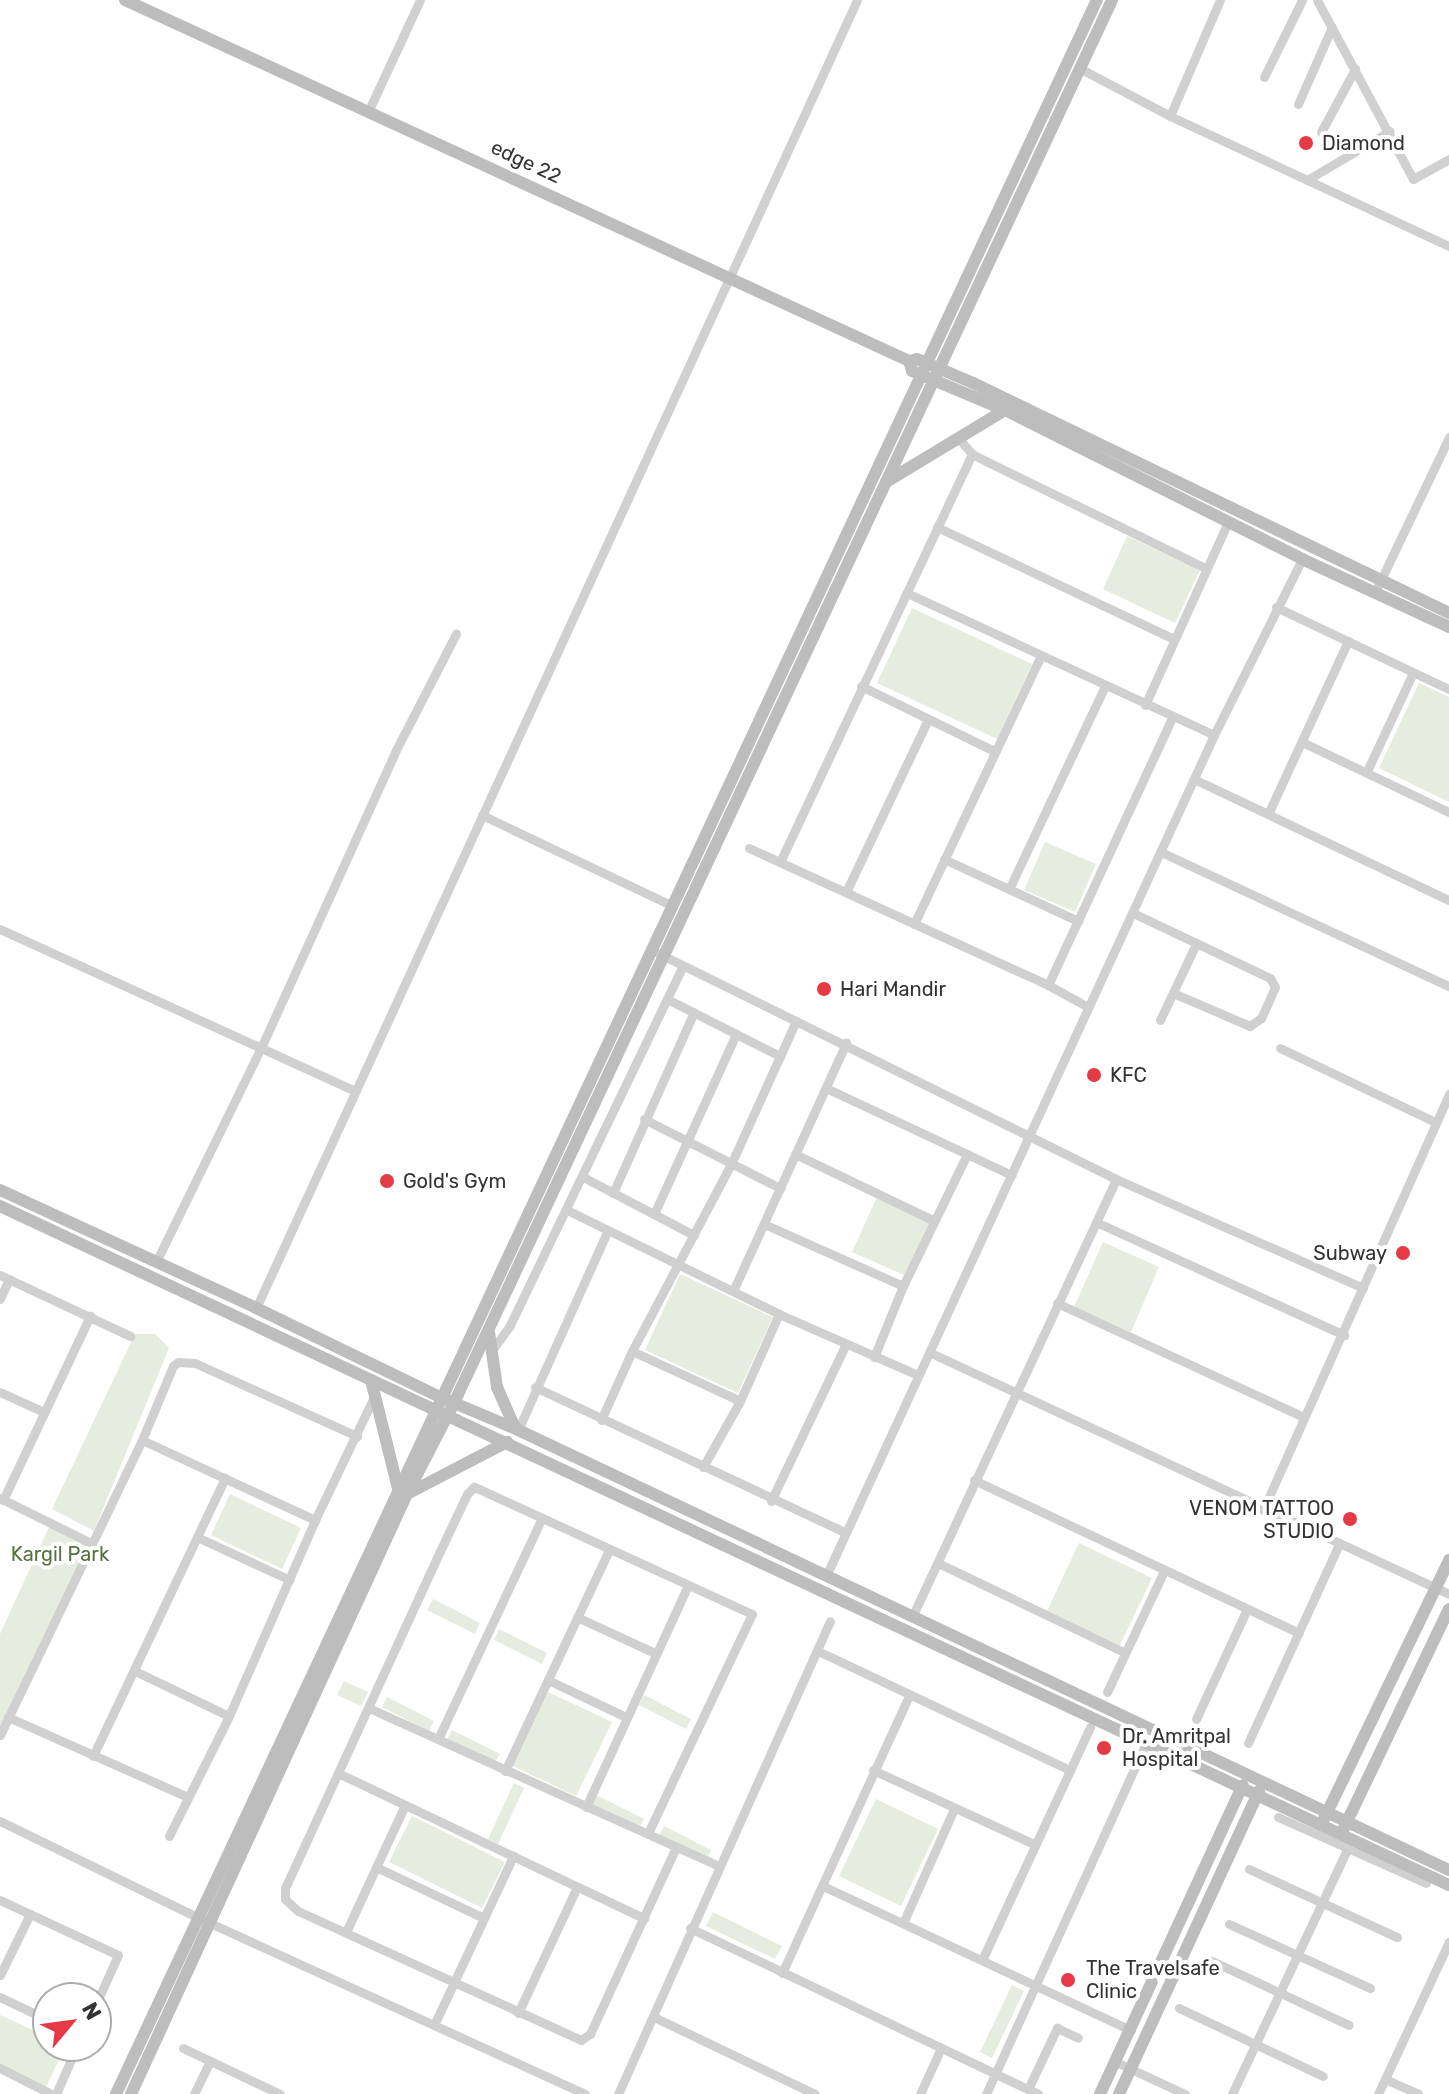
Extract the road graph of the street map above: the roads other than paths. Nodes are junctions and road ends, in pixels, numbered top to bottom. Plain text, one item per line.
1 (125, 0) edge
2 (420, 0) edge
3 (857, 0) edge
4 (1097, 0) edge
5 (1112, 0) edge
6 (1220, 0) edge
7 (1302, 0) edge
8 (1317, 0) edge
9 (1332, 27) junction
10 (1081, 69) junction
11 (1355, 69) junction
12 (1264, 77) dead end
13 (1298, 104) dead end
14 (368, 112) junction
15 (1170, 116) junction
16 (1390, 131) junction
17 (1321, 132) dead end
18 (1449, 159) edge
19 (1307, 180) junction
20 (1449, 246) edge
21 (729, 278) junction
22 (931, 371) junction
23 (1005, 410) junction
24 (1449, 437) edge
25 (960, 440) junction
26 (972, 454) junction
27 (886, 482) junction
28 (1228, 522) junction
29 (937, 527) junction
30 (1302, 559) junction
31 (1205, 568) junction
32 (1378, 587) junction
33 (907, 593) junction
34 (1276, 607) junction
35 (1449, 613) edge
36 (1449, 627) edge
37 (456, 634) dead end
38 (1172, 638) junction
39 (1348, 641) junction
40 (1040, 657) junction
41 (1413, 673) junction
42 (861, 686) junction
43 (1105, 686) junction
44 (1449, 689) edge
45 (1145, 705) junction
46 (1172, 718) junction
47 (928, 719) junction
48 (1214, 735) junction
49 (1302, 742) junction
50 (994, 751) junction
51 (1367, 771) junction
52 (1196, 780) junction
53 (1449, 812) edge
54 (1268, 814) junction
55 (482, 815) junction
56 (749, 848) dead end
57 (1161, 852) junction
58 (944, 859) junction
59 (780, 862) junction
60 (1009, 889) junction
61 (846, 892) junction
62 (1449, 900) edge
63 (673, 906) junction
64 (1133, 913) junction
65 (1078, 921) junction
66 (914, 924) junction
67 (0, 929) edge
68 (1196, 944) junction
69 (658, 953) junction
70 (682, 967) junction
71 (1448, 983) edge
72 (1048, 985) junction
73 (1173, 993) junction
74 (667, 999) junction
75 (1088, 1007) junction
76 (694, 1012) junction
77 (1160, 1020) dead end
78 (796, 1021) junction
79 (736, 1034) junction
80 (846, 1043) junction
81 (1280, 1048) dead end
82 (260, 1050) junction
83 (780, 1056) junction
84 (826, 1088) junction
85 (354, 1090) junction
86 (1449, 1094) edge
87 (644, 1119) junction
88 (1435, 1122) junction
89 (1030, 1133) junction
90 (688, 1139) junction
91 (795, 1154) junction
92 (967, 1154) junction
93 (732, 1162) junction
94 (1012, 1175) junction
95 (583, 1177) junction
96 (1116, 1179) junction
97 (780, 1188) junction
98 (0, 1190) edge
99 (613, 1193) junction
100 (0, 1206) edge
101 (567, 1210) junction
102 (654, 1214) junction
103 (933, 1220) junction
104 (1096, 1222) junction
105 (764, 1224) junction
106 (607, 1232) junction
107 (694, 1235) junction
108 (156, 1262) junction
109 (677, 1265) junction
110 (4, 1277) edge
111 (903, 1286) junction
112 (1363, 1288) junction
113 (733, 1291) junction
114 (0, 1299) edge
115 (1057, 1303) junction
116 (256, 1308) junction
117 (779, 1314) junction
118 (90, 1316) junction
119 (490, 1325) junction
120 (1344, 1335) junction
121 (130, 1336) dead end
122 (846, 1344) junction
123 (632, 1351) junction
124 (490, 1353) junction
125 (931, 1353) junction
126 (874, 1357) junction
127 (918, 1375) junction
128 (371, 1380) junction
129 (535, 1387) junction
130 (0, 1392) edge
131 (1014, 1392) junction
132 (375, 1395) junction
133 (740, 1401) junction
134 (454, 1403) junction
135 (437, 1404) junction
136 (44, 1412) junction
137 (447, 1417) junction
138 (1304, 1417) junction
139 (601, 1420) junction
140 (517, 1430) junction
141 (357, 1436) junction
142 (142, 1440) junction
143 (507, 1442) junction
144 (703, 1467) junction
145 (225, 1478) junction
146 (974, 1480) junction
147 (402, 1491) junction
148 (2, 1499) edge
149 (771, 1501) junction
150 (1263, 1510) junction
151 (542, 1518) junction
152 (315, 1520) junction
153 (844, 1532) junction
154 (197, 1537) junction
155 (91, 1543) junction
156 (1339, 1544) junction
157 (609, 1550) junction
158 (1449, 1560) edge
159 (938, 1563) junction
160 (1164, 1571) junction
161 (826, 1576) junction
162 (290, 1580) junction
163 (687, 1587) junction
164 (1443, 1591) edge
165 (1247, 1609) junction
166 (1449, 1609) edge
167 (577, 1617) junction
168 (912, 1617) junction
169 (830, 1621) dead end
170 (1299, 1633) junction
171 (818, 1651) junction
172 (1124, 1652) junction
173 (655, 1653) junction
174 (135, 1671) junction
175 (548, 1680) junction
176 (1107, 1692) dead end
177 (909, 1695) junction
178 (369, 1708) junction
179 (229, 1716) junction
180 (8, 1717) junction
181 (626, 1717) junction
182 (1196, 1719) dead end
183 (1090, 1727) dead end
184 (0, 1735) edge
185 (438, 1739) junction
186 (1248, 1743) dead end
187 (1145, 1745) junction
188 (93, 1756) junction
189 (873, 1770) junction
190 (1070, 1770) junction
191 (505, 1771) junction
192 (338, 1773) junction
193 (1244, 1783) junction
194 (1260, 1790) junction
195 (188, 1797) junction
196 (405, 1805) junction
197 (586, 1807) junction
198 (954, 1809) junction
199 (1278, 1817) dead end
200 (1324, 1820) junction
201 (0, 1821) edge
202 (1344, 1828) junction
203 (648, 1833) junction
204 (169, 1836) dead end
205 (1036, 1845) junction
206 (676, 1847) junction
207 (1348, 1847) junction
208 (513, 1856) junction
209 (719, 1866) junction
210 (376, 1867) junction
211 (1249, 1869) dead end
212 (1449, 1870) edge
213 (1426, 1883) dead end
214 (1449, 1885) edge
215 (823, 1886) junction
216 (577, 1887) junction
217 (0, 1900) edge
218 (1323, 1903) junction
219 (30, 1914) junction
220 (484, 1918) junction
221 (644, 1918) junction
222 (205, 1920) junction
223 (903, 1923) junction
224 (1229, 1924) dead end
225 (690, 1928) junction
226 (346, 1932) junction
227 (1397, 1937) dead end
228 (1447, 1949) edge
229 (1297, 1955) junction
230 (982, 1960) junction
231 (1210, 1960) dead end
232 (782, 1973) junction
233 (0, 1975) edge
234 (106, 1982) edge
235 (454, 1983) junction
236 (1035, 1985) junction
237 (1370, 1988) dead end
238 (1280, 1992) junction
239 (0, 1997) edge
240 (1179, 2008) dead end
241 (32, 2012) edge
242 (518, 2013) junction
243 (654, 2017) junction
244 (434, 2025) junction
245 (1349, 2025) dead end
246 (1131, 2030) junction
247 (1078, 2038) dead end
248 (1255, 2044) junction
249 (183, 2048) dead end
250 (941, 2048) junction
251 (210, 2061) junction
252 (69, 2062) edge
253 (1116, 2062) junction
254 (0, 2068) edge
255 (1130, 2068) junction
256 (995, 2074) junction
257 (1323, 2076) dead end
258 (1385, 2079) junction
259 (1028, 2089) junction
260 (277, 2093) edge
261 (54, 2094) edge
262 (116, 2094) edge
263 (131, 2094) edge
264 (194, 2094) edge
265 (585, 2094) edge
266 (618, 2094) edge
267 (815, 2094) edge
268 (920, 2094) edge
269 (986, 2094) edge
270 (1038, 2094) edge
271 (1100, 2094) edge
272 (1119, 2094) edge
273 (1185, 2094) edge
274 (1232, 2094) edge
275 (1378, 2094) edge
276 (1418, 2094) edge

1 - 14 main road, edge 22
2 - 14 street
3 - 21 street
4 - 22 main road
5 - 10 main road
6 - 15 street
7 - 12 street
8 - 9 street
9 - 11 street
9 - 13 street
10 - 15 street
10 - 22 main road
11 - 16 street
11 - 17 street
14 - 21 main road, edge 22
15 - 19 street
16 - 18 street
16 - 19 street
19 - 20 street
21 - 22 main road, edge 22
21 - 55 street
22 - 23 main road
22 - 27 main road
22 - 32 main road
22 - 63 main road
23 - 25 main road
23 - 28 main road
24 - 32 street
25 - 26 street
25 - 27 main road
26 - 29 street
26 - 31 street
27 - 69 main road
28 - 30 main road
28 - 31 street
29 - 33 street
29 - 38 street
30 - 32 main road
30 - 34 street
31 - 38 street
32 - 35 main road
32 - 36 main road
33 - 40 street
33 - 42 street
34 - 39 street
34 - 48 street
37 - 82 street
38 - 45 street
39 - 41 street
39 - 49 street
40 - 43 street
40 - 50 street
41 - 44 street
41 - 51 street
42 - 47 street
42 - 59 street
43 - 45 street
43 - 60 street
45 - 46 street
46 - 48 street
46 - 65 street
47 - 50 street
47 - 61 street
48 - 52 street
49 - 51 street
49 - 54 street
50 - 58 street
51 - 53 street
52 - 54 street
52 - 57 street
54 - 62 street
55 - 63 street
55 - 85 street
56 - 59 street
57 - 64 street
57 - 71 street
58 - 60 street
58 - 66 street
59 - 61 street
60 - 65 street
61 - 66 street
63 - 69 main road
64 - 68 street
64 - 75 street
65 - 72 street
66 - 72 street
67 - 82 street
68 - 73 street
68 - 73 street
69 - 70 street
69 - 119 main road
69 - 135 main road
70 - 74 street
70 - 78 street
72 - 75 street
73 - 77 street
74 - 76 street
74 - 95 street
75 - 89 street
76 - 79 street
76 - 87 street
78 - 80 street
78 - 83 street
79 - 83 street
79 - 90 street
80 - 84 street
80 - 89 street
81 - 88 street
82 - 85 street
82 - 108 street
83 - 93 street
84 - 91 street
84 - 92 street
85 - 116 street
86 - 88 street
87 - 90 street
87 - 99 street
88 - 112 street
89 - 94 street
89 - 96 street
90 - 93 street
90 - 102 street
91 - 97 street
91 - 103 street
92 - 94 street
92 - 103 street
93 - 97 street
93 - 107 street
94 - 125 street
95 - 99 street
95 - 101 street
96 - 104 street
96 - 112 street
97 - 105 street
98 - 108 main road
99 - 102 street
100 - 128 main road
101 - 106 street
101 - 124 street
102 - 107 street
103 - 111 street
104 - 115 street
104 - 120 street
105 - 111 street
105 - 113 street
106 - 109 street
106 - 129 street
107 - 109 street
108 - 116 main road
109 - 113 street
109 - 123 street
110 - 114 street
110 - 118 street
111 - 126 street
112 - 120 street
113 - 117 street
115 - 131 street
115 - 138 street
116 - 135 main road
117 - 122 street
117 - 133 street
118 - 121 street
118 - 136 street
119 - 124 main road
119 - 134 main road
120 - 138 street
122 - 126 street
122 - 149 street
123 - 133 street
123 - 139 street
124 - 140 main road
125 - 127 street
125 - 131 street
126 - 127 street
127 - 153 street
128 - 132 main road
128 - 135 main road
129 - 139 street
129 - 140 street
130 - 136 street
131 - 146 street
131 - 150 street
132 - 141 street
132 - 147 main road
133 - 144 street
134 - 135 main road
134 - 137 main road
134 - 140 main road
135 - 137 main road
135 - 147 main road
136 - 148 street
137 - 143 main road
137 - 147 main road
138 - 150 street
139 - 144 street
140 - 161 main road
141 - 142 street
141 - 152 street
142 - 145 street
142 - 155 street
143 - 147 main road
143 - 187 main road
144 - 149 street
145 - 152 street
145 - 154 street
146 - 159 street
146 - 160 street
147 - 222 main road
148 - 155 street
149 - 153 street
150 - 156 street
151 - 157 street
151 - 178 street
151 - 185 street
152 - 162 street
153 - 161 street
154 - 162 street
154 - 174 street
155 - 180 street
156 - 164 street
156 - 170 street
157 - 163 street
157 - 167 street
158 - 164 main road
159 - 168 street
159 - 172 street
160 - 165 street
160 - 172 street
161 - 168 main road
162 - 179 street
163 - 173 street
163 - 203 street
164 - 200 main road
165 - 170 street
165 - 182 street
166 - 202 main road
167 - 173 street
167 - 175 street
168 - 193 main road
169 - 171 street
170 - 186 street
171 - 177 street
171 - 209 street
172 - 176 street
173 - 181 street
174 - 179 street
174 - 188 street
175 - 181 street
175 - 191 street
177 - 189 street
177 - 190 street
178 - 185 street
178 - 192 street
179 - 195 street
180 - 184 street
180 - 188 street
181 - 197 street
183 - 190 street
185 - 191 street
187 - 193 main road
187 - 236 street
188 - 195 street
189 - 198 street
189 - 215 street
190 - 205 street
191 - 197 street
192 - 196 street
192 - 226 street
193 - 194 main road
193 - 246 main road
194 - 200 main road
194 - 255 main road
195 - 204 street
196 - 208 street
196 - 210 street
197 - 203 street
198 - 205 street
198 - 223 street
199 - 207 street
200 - 202 main road
201 - 222 street
202 - 212 main road
202 - 214 main road
203 - 206 street
205 - 230 street
206 - 209 street
206 - 221 street
207 - 213 street
207 - 218 street
208 - 216 street
208 - 220 street
209 - 225 street
210 - 220 street
210 - 226 street
211 - 218 street
215 - 223 street
215 - 232 street
216 - 221 street
216 - 242 street
217 - 219 street
218 - 227 street
218 - 229 street
219 - 233 street
219 - 234 street
220 - 235 street
221 - 242 street
222 - 244 street
222 - 262 main road
222 - 263 main road
223 - 230 street
224 - 229 street
225 - 232 street
225 - 243 street
226 - 235 street
228 - 258 street
229 - 237 street
229 - 238 street
230 - 236 street
231 - 238 street
232 - 250 street
235 - 242 street
235 - 244 street
236 - 246 street
236 - 256 street
238 - 245 street
238 - 248 street
239 - 241 street
240 - 248 street
243 - 266 street
243 - 267 street
244 - 265 street
246 - 253 main road
247 - 259 street
248 - 257 street
248 - 274 street
249 - 251 street
250 - 256 street
250 - 268 street
251 - 260 street
251 - 264 street
252 - 261 street
253 - 255 street
253 - 271 main road
254 - 261 street
255 - 272 main road
255 - 273 street
256 - 259 street
256 - 269 street
258 - 275 street
258 - 276 street
259 - 270 street

